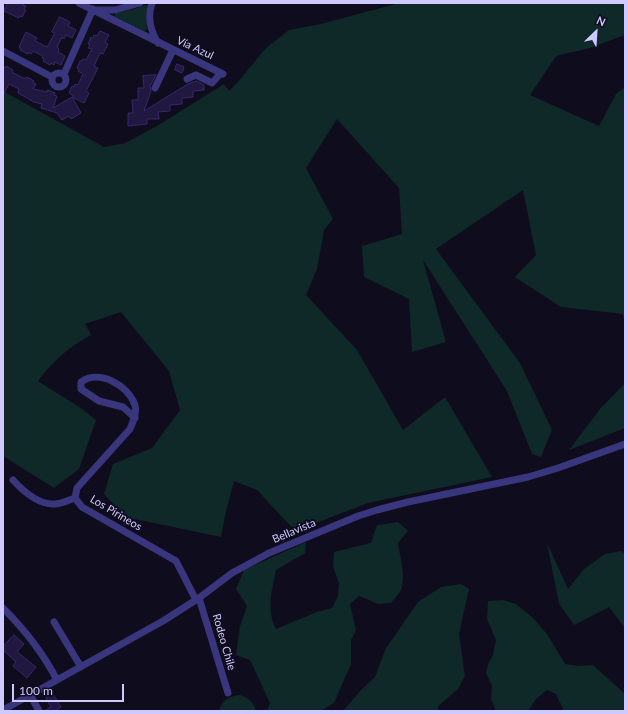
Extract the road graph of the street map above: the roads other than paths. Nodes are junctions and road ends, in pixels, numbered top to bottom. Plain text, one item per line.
1 (78, 3) edge
2 (140, 3) edge
3 (152, 3) edge
4 (93, 9) junction
5 (158, 43) junction
6 (3, 50) edge
7 (173, 50) junction
8 (64, 74) junction
9 (52, 77) junction
10 (187, 79) dead end
11 (155, 88) dead end
12 (135, 418) junction
13 (625, 444) edge
14 (13, 480) dead end
15 (75, 498) junction
16 (198, 599) junction
17 (3, 608) edge
18 (54, 622) dead end
19 (81, 667) junction
20 (58, 680) junction
21 (228, 693) dead end
22 (30, 696) junction
23 (3, 710) edge
24 (39, 711) edge

1 - 4 street, Vía Azul
2 - 4 street, Vía Azul
3 - 5 street
4 - 5 street, Vía Azul
4 - 8 street
5 - 7 street, Vía Azul
6 - 9 street
7 - 10 street, Vía Azul
7 - 11 street
8 - 9 street
8 - 9 street
12 - 12 street
12 - 15 street, Los Pirineos
13 - 16 street, Bellavista
14 - 15 street
15 - 16 street, Los Pirineos
16 - 19 street, Bellavista
16 - 21 street, Rodeo Chile
17 - 20 street
18 - 19 street
19 - 20 street, Bellavista
20 - 22 street, Bellavista
22 - 23 street, Bellavista
22 - 24 street

